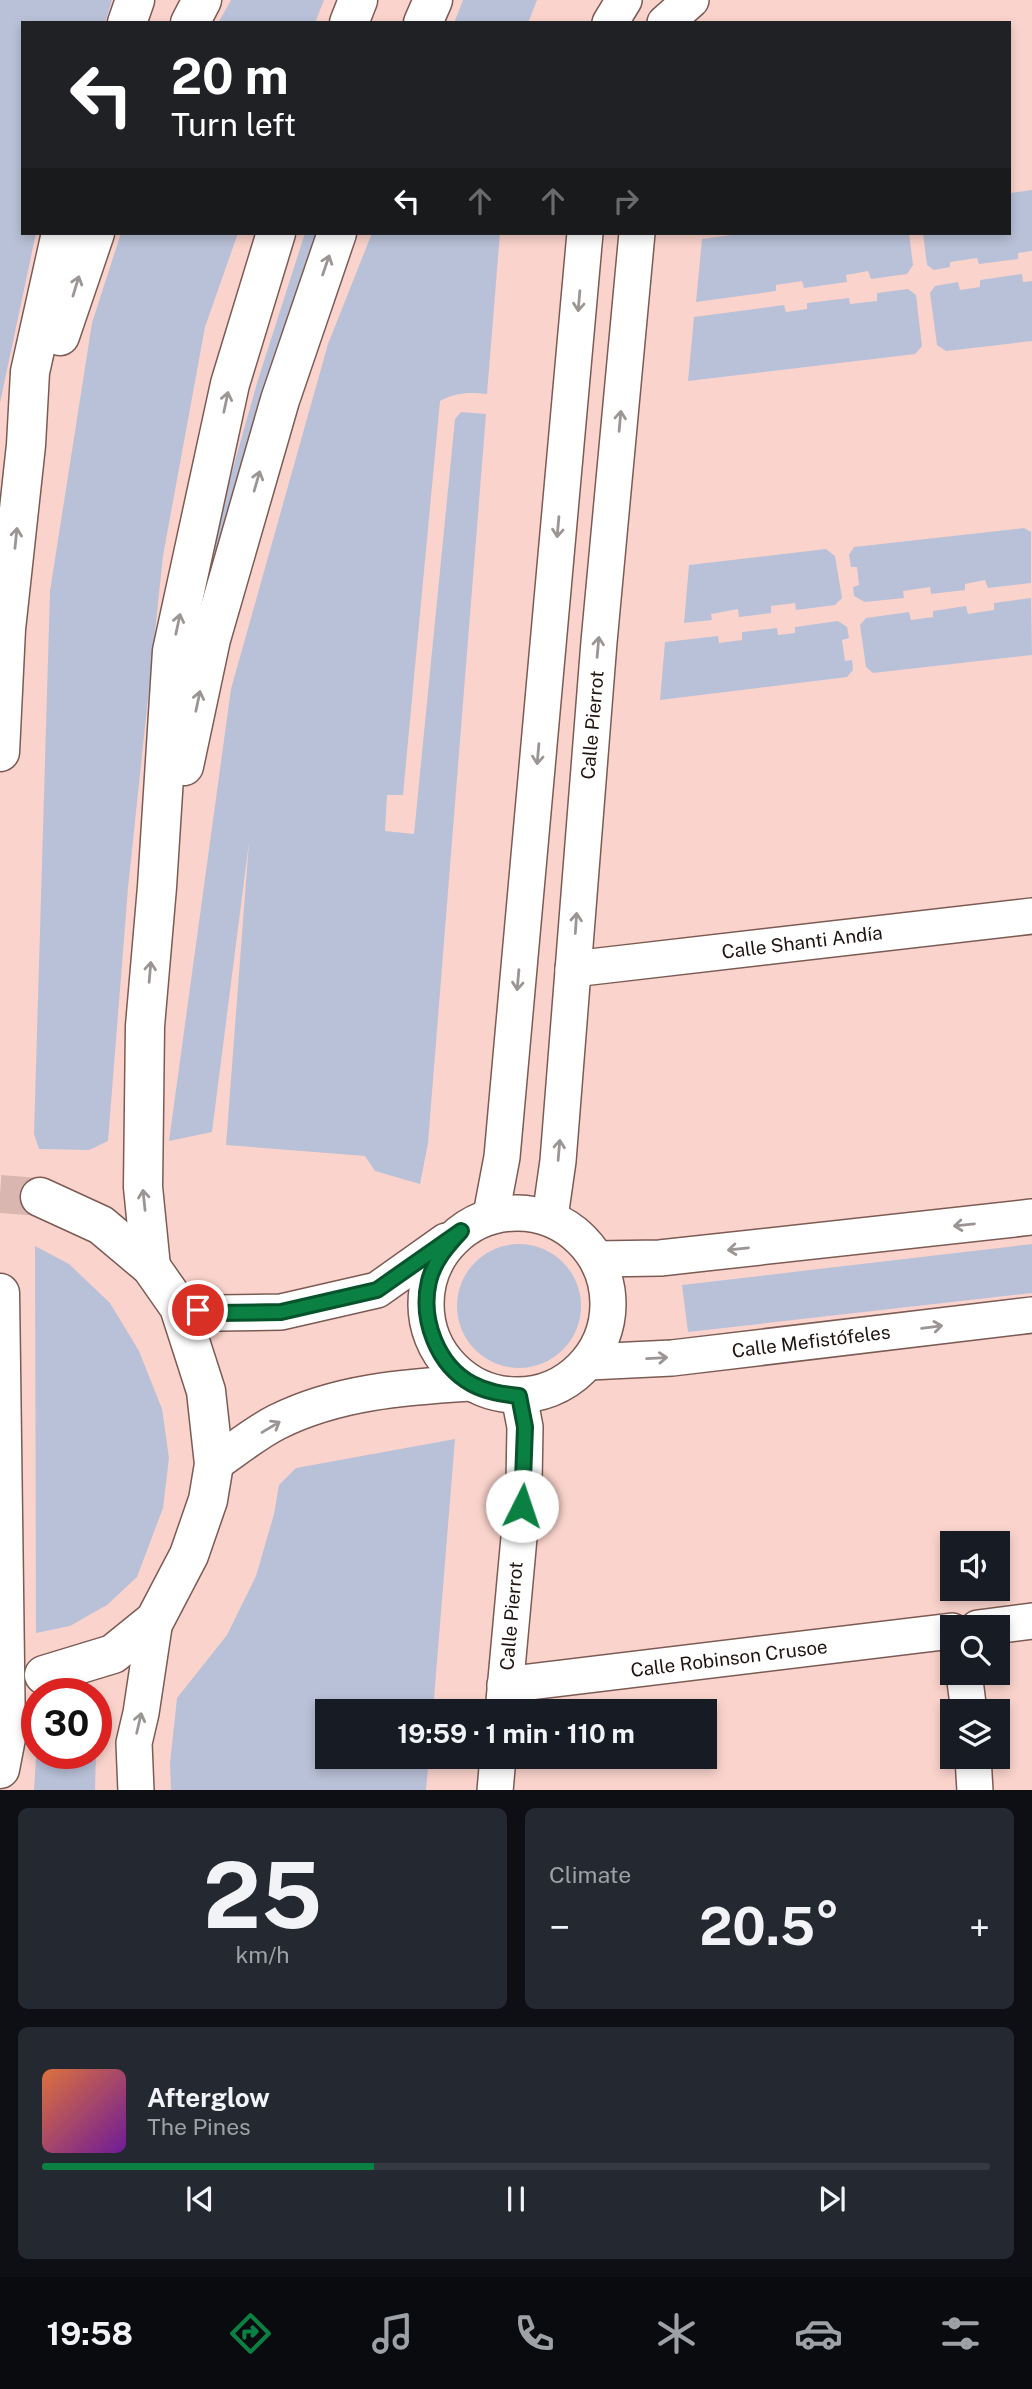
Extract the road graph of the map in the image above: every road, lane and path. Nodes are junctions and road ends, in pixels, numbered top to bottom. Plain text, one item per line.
1 (135, 0) edge
2 (202, 0) edge
3 (358, 0) edge
4 (433, 0) edge
5 (624, 0) edge
6 (128, 21) edge
7 (191, 21) edge
8 (350, 21) edge
9 (424, 21) edge
10 (611, 21) edge
11 (61, 235) edge
12 (93, 235) edge
13 (275, 235) edge
14 (336, 235) edge
15 (585, 235) edge
16 (637, 235) edge
17 (26, 445) junction
18 (0, 752) edge
19 (157, 887) junction
20 (1032, 916) edge
21 (573, 969) junction
22 (40, 1197) tunnel mouth
23 (491, 1215) junction
24 (550, 1217) junction
25 (1032, 1217) edge
26 (461, 1231) junction
27 (597, 1259) junction
28 (150, 1267) junction
29 (0, 1293) edge
30 (179, 1307) junction
31 (1032, 1315) edge
32 (589, 1362) junction
33 (470, 1383) junction
34 (519, 1396) junction
35 (214, 1464) junction
36 (155, 1620) junction
37 (1032, 1621) edge
38 (1010, 1624) edge
39 (940, 1633) edge
40 (44, 1675) dead end
41 (504, 1698) edge
42 (0, 1769) edge
43 (497, 1769) edge
44 (974, 1769) edge
45 (136, 1790) edge
46 (495, 1790) edge
47 (975, 1790) edge

1 - 6 main road
2 - 7 main road
3 - 8 main road
4 - 9 main road
5 - 10 street
11 - 17 main road
17 -> 12 main road
19 -> 13 main road
19 -> 14 main road
15 -> 23 street
21 -> 16 street, Calle Pierrot
18 -> 17 main road
28 -> 19 main road
20 - 21 street, Calle Shanti Andía
24 -> 21 street, Calle Pierrot
22 - 28 main road
23 - 24 street
23 - 26 street
24 - 27 street
25 -> 27 street
26 - 30 street
26 - 33 street
27 - 32 street
28 - 30 main road
29 - 42 main road
30 - 35 main road
32 -> 31 street, Calle Mefistófeles
32 - 34 street
33 - 34 street
35 -> 33 street
34 - 41 street, Calle Pierrot
35 - 36 main road
36 - 40 main road
45 -> 36 street
37 - 38 street
39 - 41 street, Calle Robinson Crusoe
43 - 46 street
44 - 47 street

